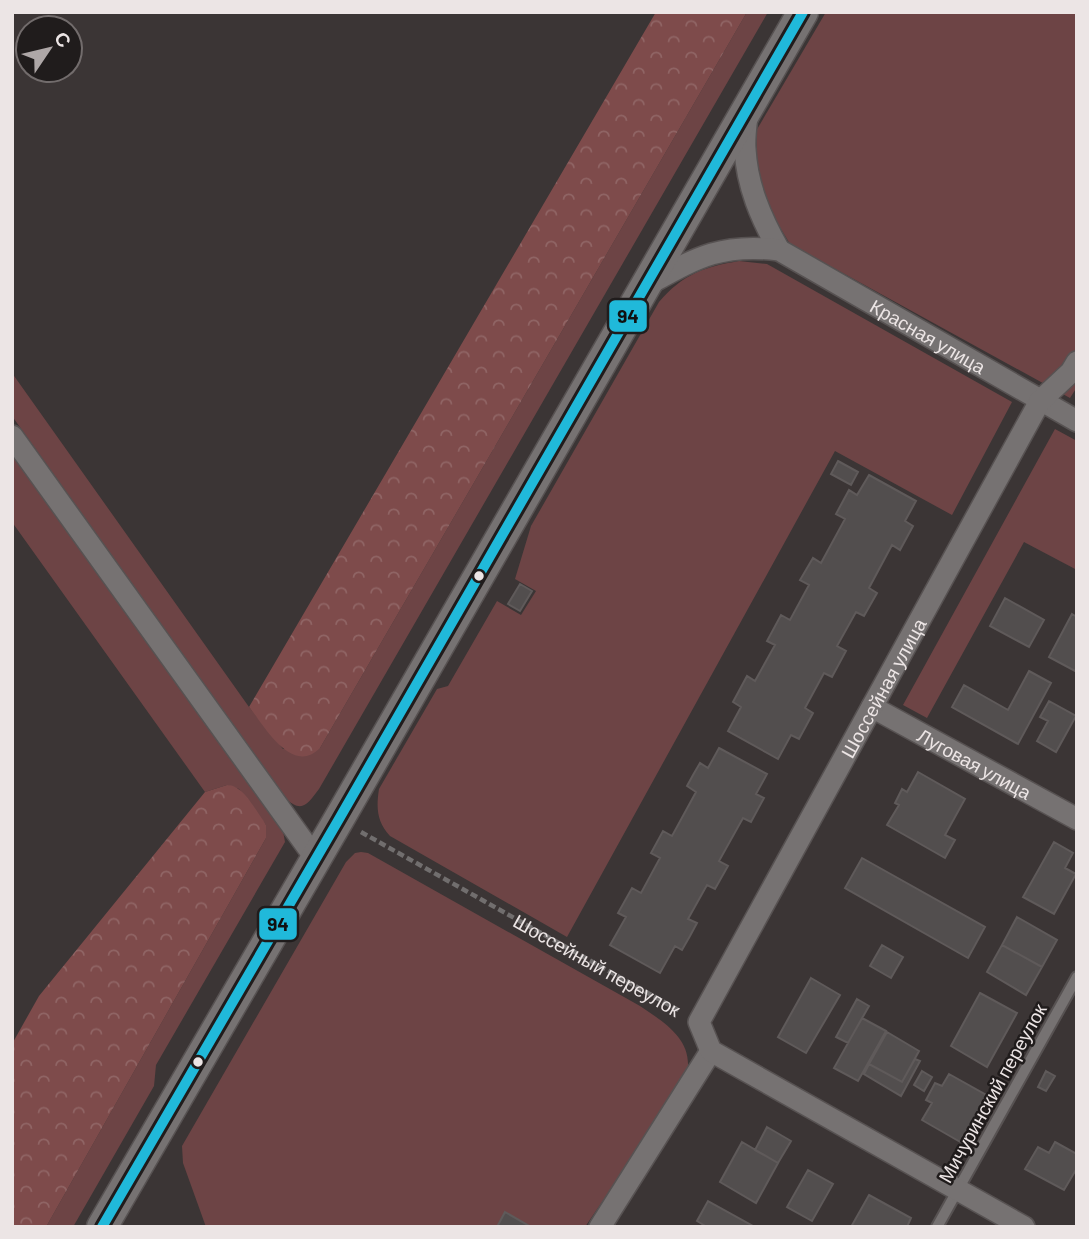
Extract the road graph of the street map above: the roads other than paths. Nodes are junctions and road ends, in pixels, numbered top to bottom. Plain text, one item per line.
1 (803, 12) edge
2 (748, 108) junction
3 (779, 250) junction
4 (645, 286) junction
5 (1077, 362) edge
6 (1040, 401) junction
7 (1077, 421) edge
8 (12, 436) edge
9 (872, 707) junction
10 (1077, 819) edge
11 (316, 859) junction
12 (1077, 977) edge
13 (699, 1022) joint
14 (711, 1051) junction
15 (958, 1189) junction
16 (102, 1227) edge
17 (600, 1227) edge
18 (937, 1227) edge
19 (1024, 1227) edge

1 - 2 main road
2 - 3 street
2 - 4 main road
3 - 4 street
3 - 6 street, Красная улица
4 - 11 main road
5 - 6 street, Шоссейная улица
6 - 7 street, Красная улица
6 - 9 street, Шоссейная улица
8 - 11 street
9 - 10 street, Луговая улица
9 - 13 street, Шоссейная улица
11 - 16 main road
12 - 15 lane, Мичуринский переулок
13 - 14 street, Шоссейный переулок
14 - 15 street
14 - 17 street
15 - 18 lane, Мичуринский переулок
15 - 19 street

